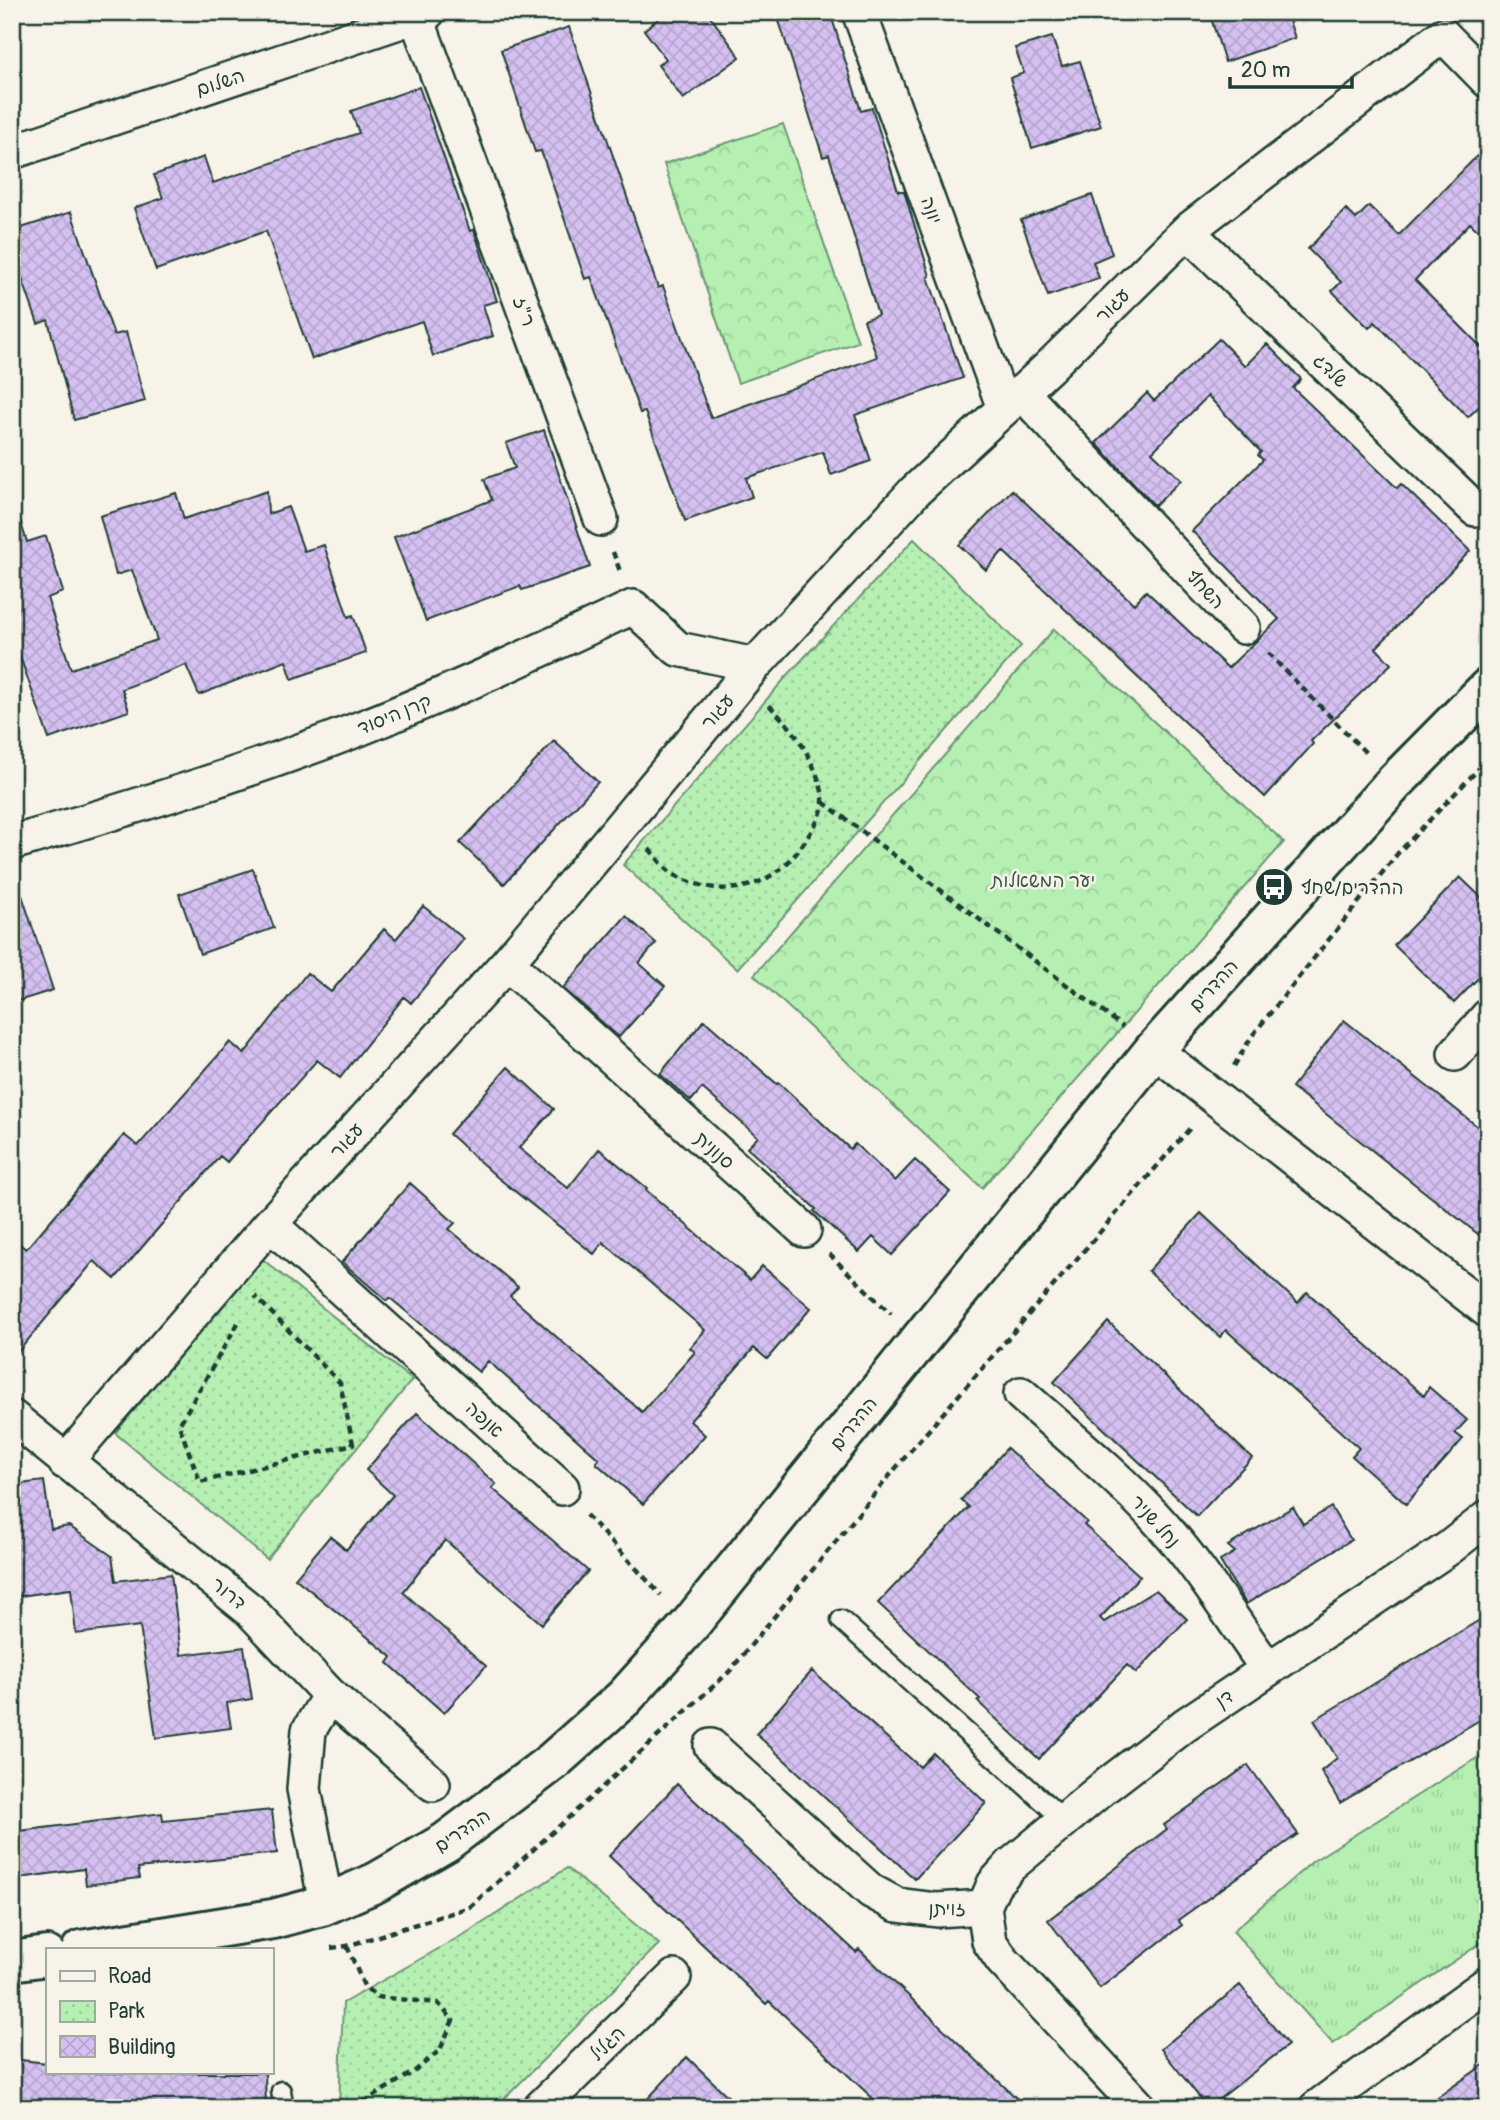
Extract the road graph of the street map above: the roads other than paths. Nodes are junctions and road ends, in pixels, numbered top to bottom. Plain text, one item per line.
1 (859, 12) edge
2 (422, 14) edge
3 (1488, 81) edge
4 (12, 152) edge
5 (1187, 231) junction
6 (1012, 400) junction
7 (1475, 509) dead end
8 (601, 519) road end
9 (1243, 627) road end
10 (750, 672) junction
11 (1488, 688) edge
12 (12, 843) edge
13 (507, 963) junction
14 (1488, 1016) edge
15 (1154, 1050) junction
16 (1455, 1054) dead end
17 (270, 1224) junction
18 (804, 1230) road end
19 (1488, 1311) edge
20 (1021, 1394) dead end
21 (12, 1417) edge
22 (65, 1462) junction
23 (562, 1488) road end
24 (1488, 1517) edge
25 (841, 1619) dead end
26 (1267, 1668) junction
27 (330, 1695) junction
28 (711, 1746) dead end
29 (433, 1784) dead end
30 (1064, 1820) junction
31 (326, 1904) junction
32 (984, 1907) junction
33 (92, 1948) edge
34 (46, 1956) edge
35 (12, 1961) edge
36 (674, 1977) dead end
37 (1488, 1983) edge
38 (540, 2108) edge
39 (1140, 2108) edge
40 (1316, 2108) edge

1 - 6 street, יונה
2 - 4 street, השלום
2 - 8 street, ר"ז
3 - 5 street, עגור
5 - 6 street, עגור
5 - 7 street, שלדג
6 - 9 street, השחף
6 - 10 street, עגור
10 - 12 street, קרן היסוד
10 - 13 street, עגור
11 - 15 street, ההדרים
13 - 17 street, עגור
13 - 18 street, סנונית
14 - 16 street
15 - 19 street
15 - 31 street, ההדרים
17 - 22 street, עגור
17 - 23 street, אנפה
20 - 26 street, נחל שניר
21 - 22 street, דרור
22 - 27 street, דרור
24 - 26 street, דן
25 - 30 lane
26 - 30 street, דן
27 - 29 street, דרור
27 - 31 street
28 - 32 street, זויתן
30 - 32 street, דן
31 - 33 street, ההדרים
32 - 39 street, זויתן
34 - 35 street
36 - 38 street, הגליל
37 - 40 street

